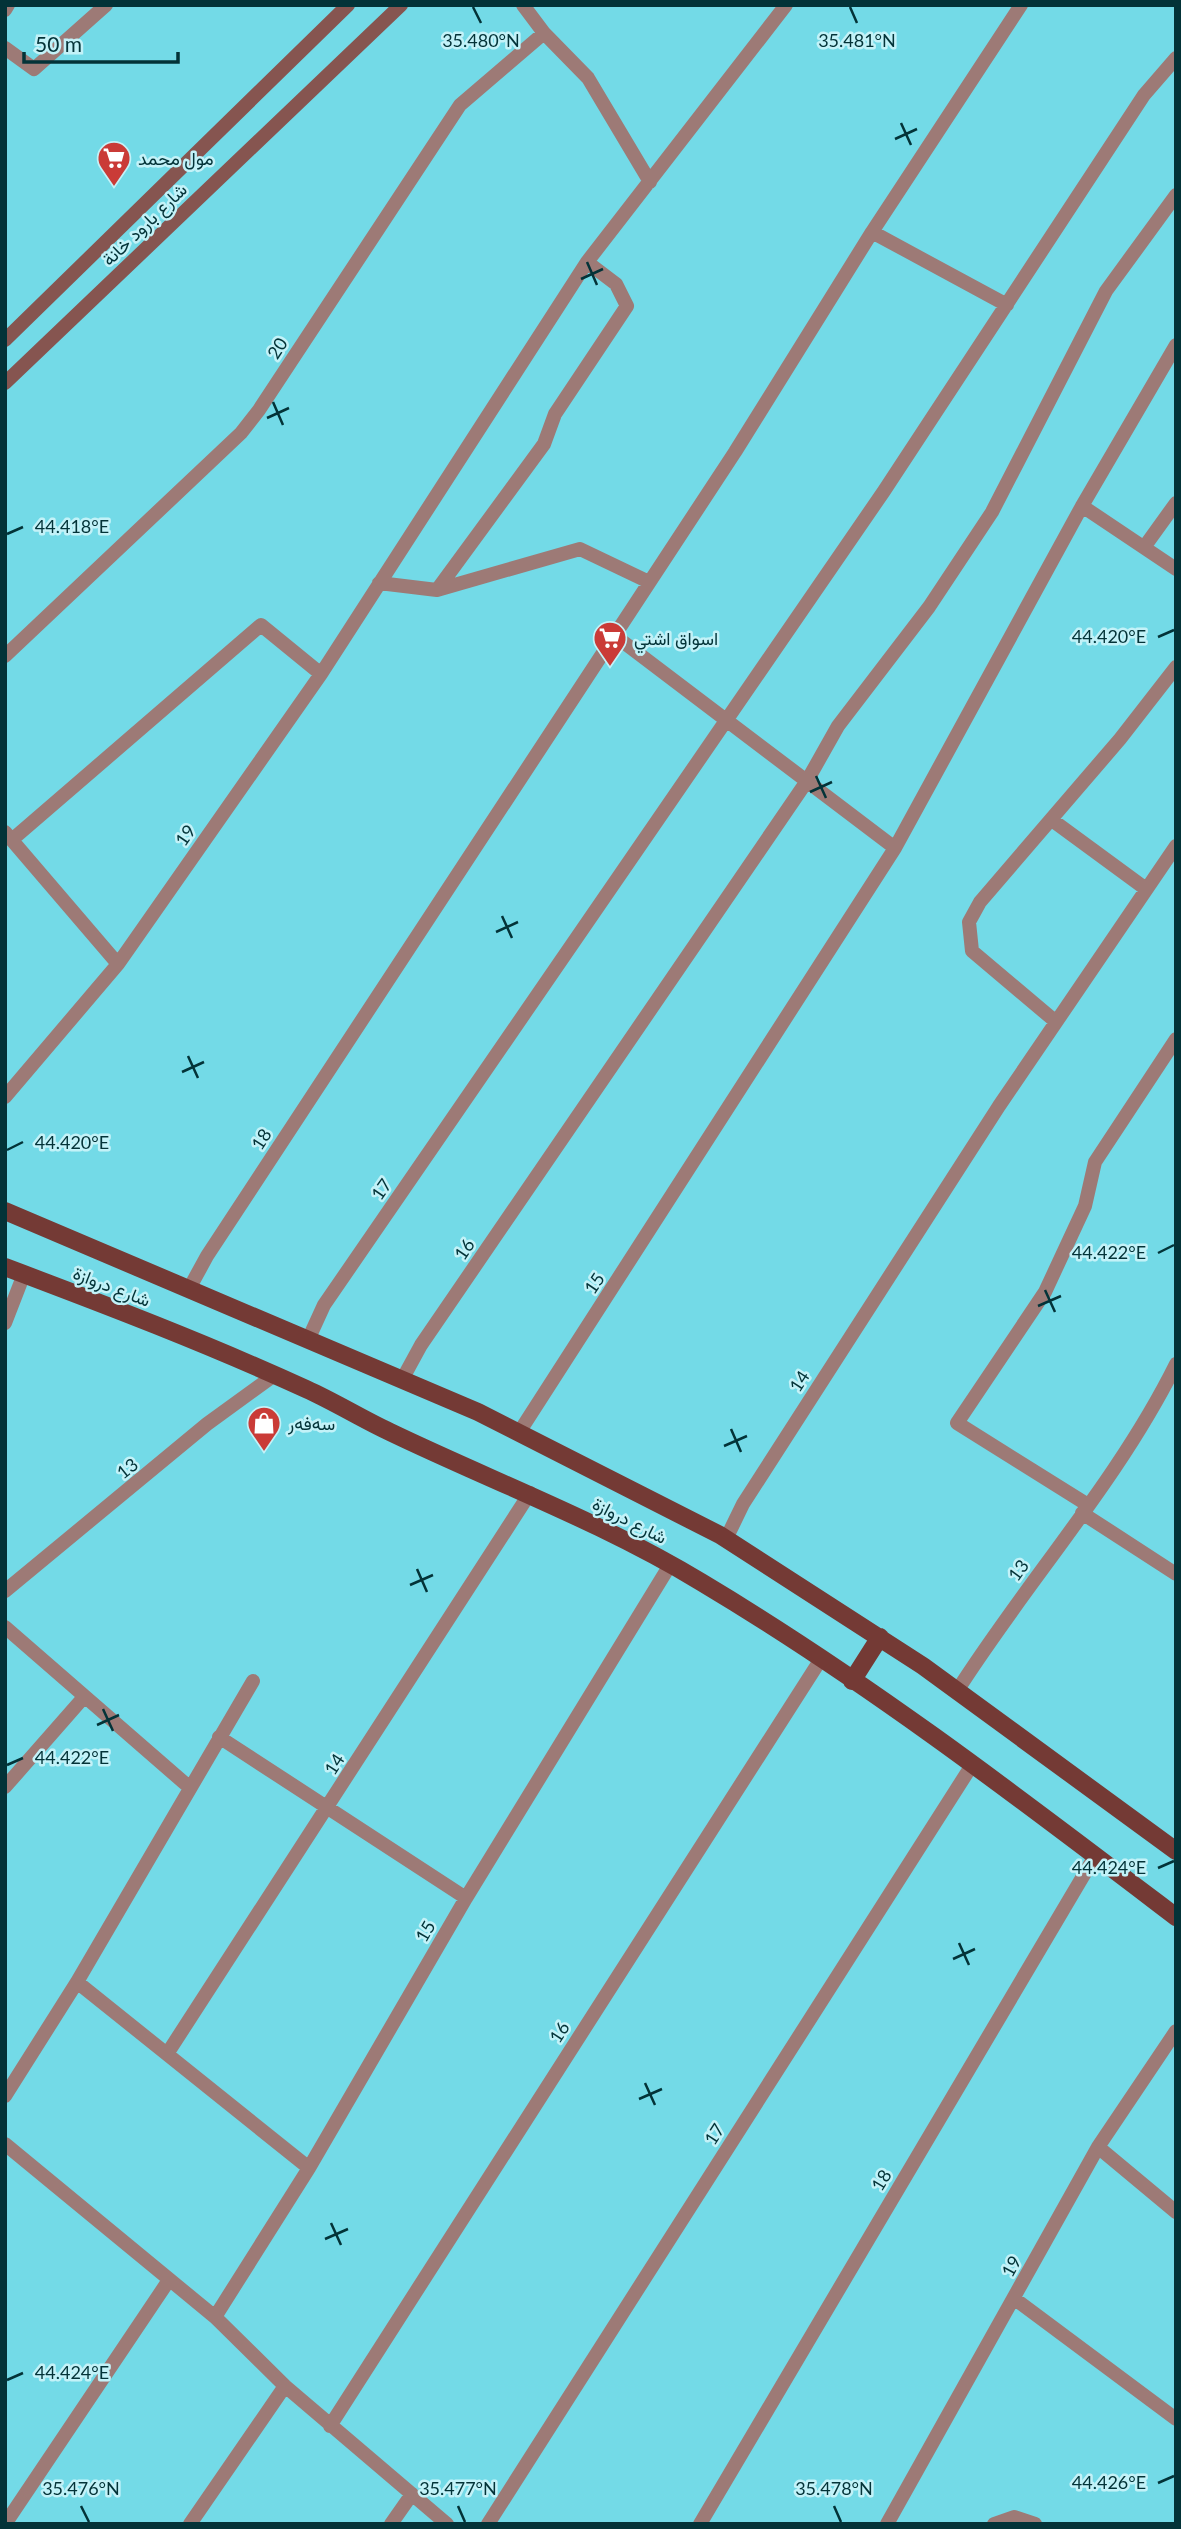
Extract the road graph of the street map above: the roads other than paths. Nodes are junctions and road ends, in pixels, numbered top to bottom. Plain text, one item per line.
1 (8, 5) edge
2 (106, 5) edge
3 (348, 5) edge
4 (401, 5) edge
5 (523, 5) edge
6 (786, 5) edge
7 (1020, 5) edge
8 (5, 10) edge
9 (544, 33) junction
10 (5, 48) edge
11 (1176, 58) edge
12 (650, 182) junction
13 (1176, 195) edge
14 (872, 232) junction
15 (587, 262) junction
16 (1007, 305) junction
17 (5, 340) edge
18 (1176, 345) edge
19 (5, 383) edge
20 (1176, 503) edge
21 (1082, 506) junction
22 (1145, 546) junction
23 (1176, 569) edge
24 (648, 581) junction
25 (379, 583) junction
26 (437, 590) junction
27 (614, 635) junction
28 (5, 656) edge
29 (1176, 667) edge
30 (321, 674) junction
31 (727, 720) junction
32 (807, 781) junction
33 (1052, 820) junction
34 (9, 835) edge
35 (1176, 846) edge
36 (895, 848) junction
37 (1146, 889) junction
38 (118, 964) junction
39 (1055, 1021) junction
40 (1176, 1039) edge
41 (7, 1090) edge
42 (5, 1211) edge
43 (5, 1267) edge
44 (24, 1274) junction
45 (189, 1289) junction
46 (5, 1323) edge
47 (308, 1340) junction
48 (1176, 1364) edge
49 (273, 1376) junction
50 (403, 1378) junction
51 (520, 1431) junction
52 (530, 1493) junction
53 (1085, 1509) junction
54 (726, 1538) junction
55 (670, 1565) junction
56 (1176, 1574) edge
57 (5, 1591) edge
58 (5, 1626) edge
59 (880, 1637) junction
60 (821, 1659) junction
61 (253, 1681) dead end
62 (852, 1681) junction
63 (957, 1691) junction
64 (84, 1698) junction
65 (219, 1737) junction
66 (972, 1765) junction
67 (5, 1787) edge
68 (189, 1787) junction
69 (328, 1809) junction
70 (1176, 1851) edge
71 (1095, 1856) junction
72 (466, 1898) junction
73 (1176, 1917) edge
74 (77, 1982) junction
75 (1176, 2031) edge
76 (167, 2054) junction
77 (5, 2096) edge
78 (5, 2144) edge
79 (1098, 2147) junction
80 (309, 2168) junction
81 (1176, 2213) edge
82 (169, 2280) junction
83 (1015, 2299) junction
84 (215, 2317) junction
85 (285, 2386) junction
86 (1176, 2419) edge
87 (330, 2426) junction
88 (412, 2494) junction
89 (5, 2524) edge
90 (190, 2524) edge
91 (391, 2524) edge
92 (447, 2524) edge
93 (488, 2524) edge
94 (700, 2524) edge
95 (887, 2524) edge
96 (994, 2524) edge
97 (1035, 2524) edge

1 - 8 street
2 - 10 street
3 - 17 main road, شارع بارود خانة
4 - 19 main road, شارع بارود خانة
5 - 9 street
6 - 12 street, 19
7 - 14 street, 18
9 - 12 street
9 - 28 street, 20
11 - 16 street, 17
12 - 15 street, 19
13 - 32 street, 16
14 - 16 street
14 - 24 street, 18
15 - 25 street, 19
15 - 26 street
16 - 31 street, 17
18 - 21 street, 15
20 - 22 street
21 - 22 street
21 - 36 street, 15
22 - 23 street
24 - 26 street
24 - 27 street, 18
25 - 26 street
25 - 30 street, 19
27 - 31 street
27 - 45 street, 18
29 - 33 street
30 - 34 street
30 - 38 street, 19
31 - 32 street
31 - 47 street, 17
32 - 36 street
32 - 50 street, 16
33 - 37 street
33 - 39 street
34 - 38 street
35 - 37 street, 14
36 - 51 street, 15
37 - 39 street, 14
38 - 41 street, 19
39 - 54 street, 14
40 - 53 street
42 - 45 main road, شارع دروازة
43 - 44 main road, شارع دروازة
44 - 46 street
44 - 49 main road, شارع دروازة
45 - 47 main road, شارع دروازة
47 - 50 main road, شارع دروازة
48 - 53 street, 13
49 - 52 main road, شارع دروازة
49 - 57 street, 13
50 - 51 main road, شارع دروازة
51 - 54 main road, شارع دروازة
52 - 55 main road, شارع دروازة
52 - 69 street, 14
53 - 56 street
53 - 63 street, 13
54 - 59 main road, شارع دروازة
55 - 60 main road, شارع دروازة
55 - 72 street, 15
58 - 64 street
59 - 62 main road
59 - 63 main road, شارع دروازة
60 - 62 main road, شارع دروازة
60 - 87 street, 16
61 - 65 street
62 - 66 main road, شارع دروازة
63 - 70 main road, شارع دروازة
64 - 67 street
64 - 68 street
65 - 68 street
65 - 69 street
66 - 71 main road, شارع دروازة
66 - 93 street, 17
68 - 74 street
69 - 72 street
69 - 76 street, 14
71 - 73 main road, شارع دروازة
71 - 94 street, 18
72 - 80 street, 15
74 - 76 street
74 - 77 street
75 - 79 street, 19
76 - 80 street
78 - 82 street
79 - 81 street
79 - 83 street, 19
80 - 84 street, 15
82 - 84 street
82 - 89 street
83 - 86 street
83 - 95 street, 19
84 - 85 street
85 - 87 street
85 - 90 street
87 - 88 street
88 - 91 street
88 - 92 street
96 - 97 street

